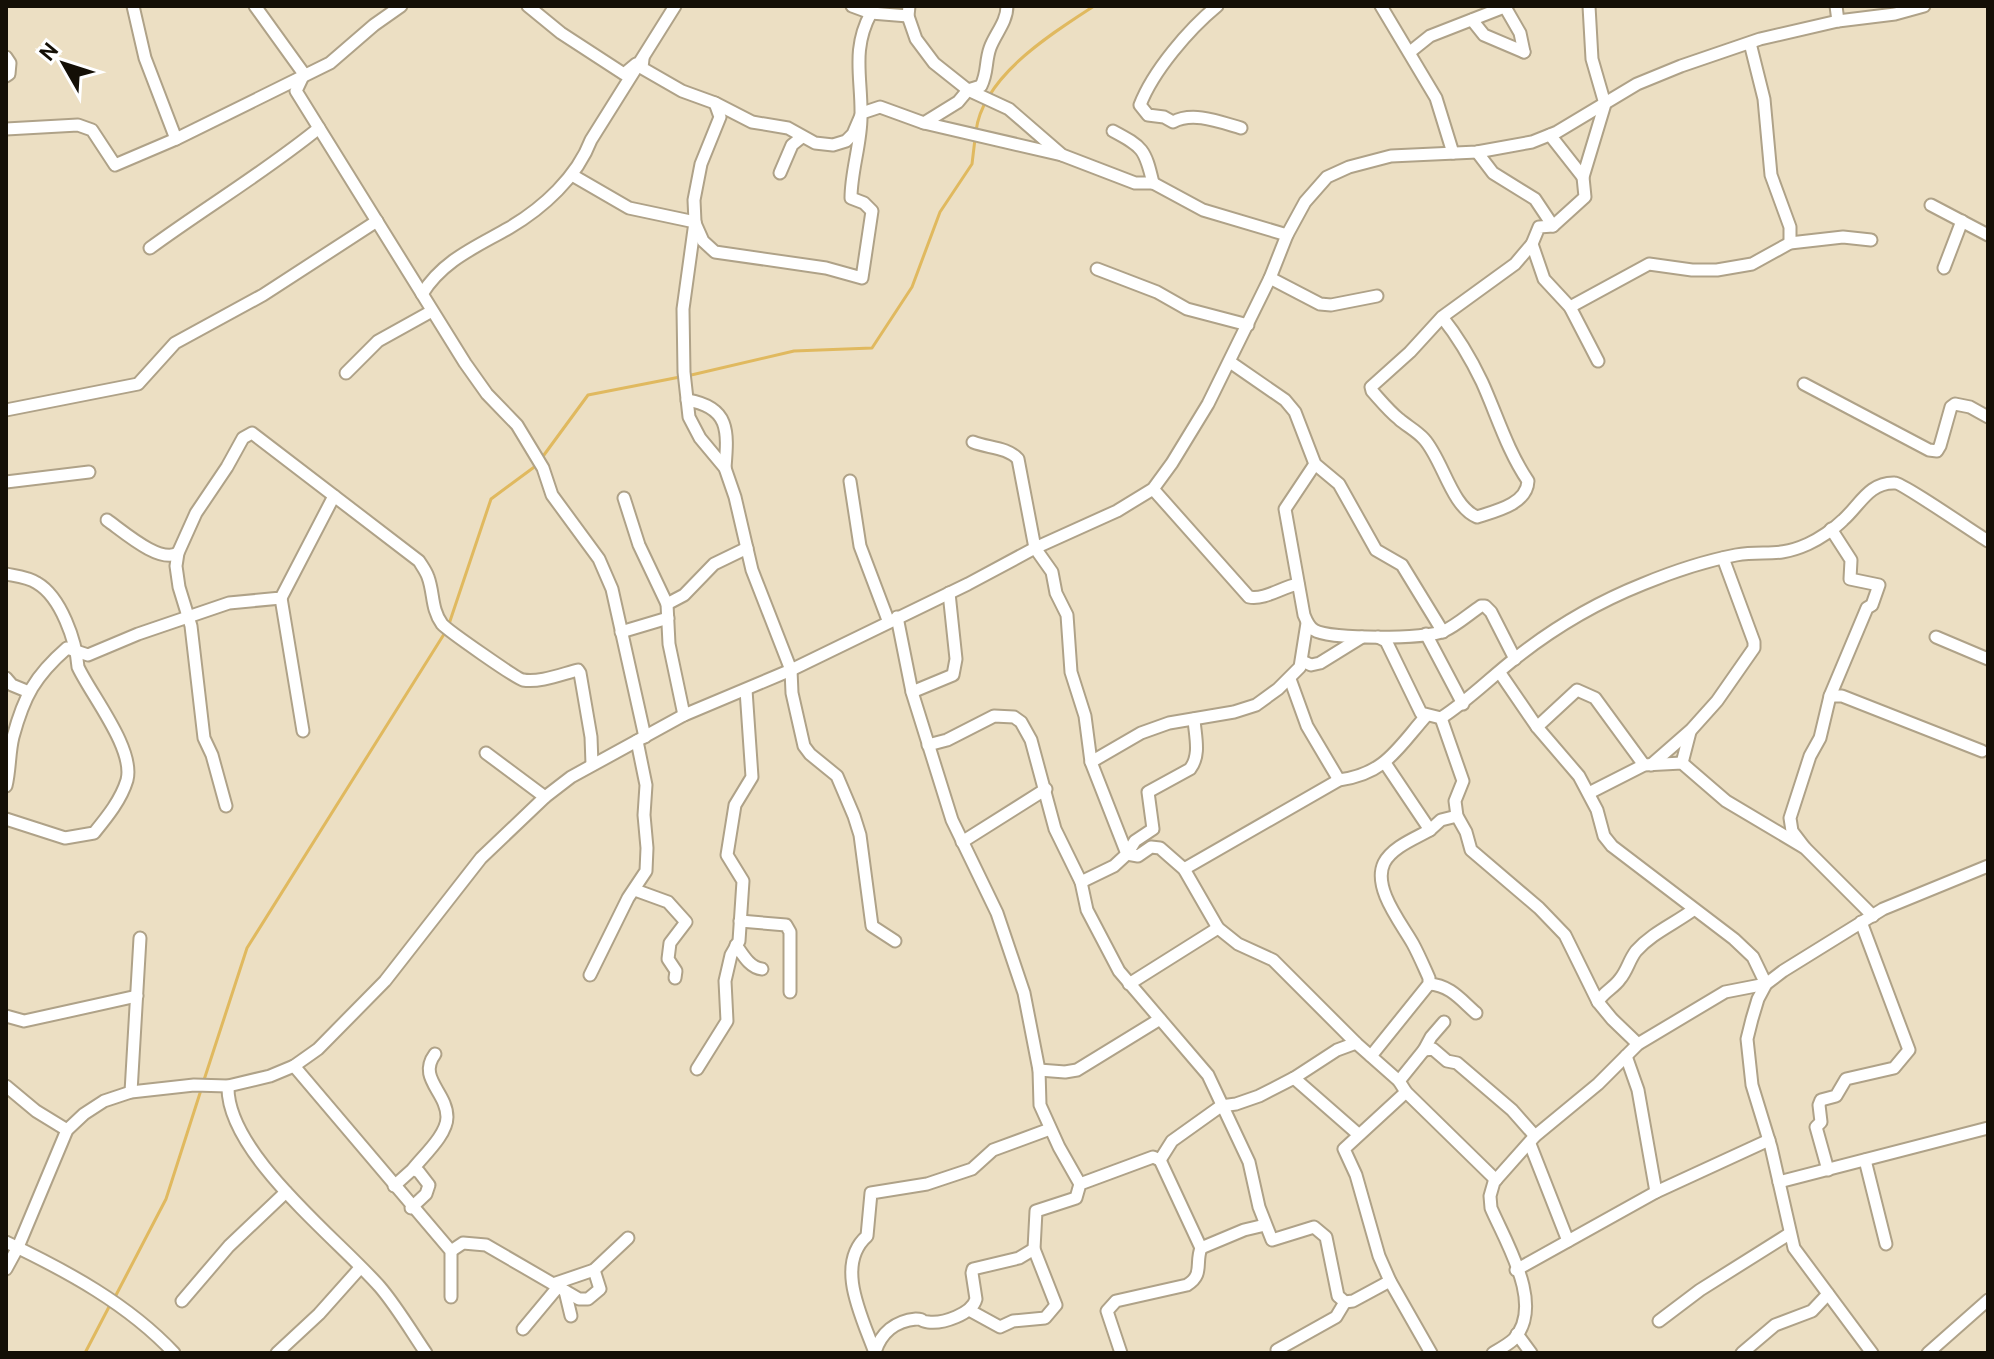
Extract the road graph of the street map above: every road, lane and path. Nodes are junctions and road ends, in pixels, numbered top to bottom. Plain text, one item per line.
1 (133, 6) edge
2 (255, 6) edge
3 (401, 6) edge
4 (528, 6) edge
5 (675, 6) edge
6 (852, 6) edge
7 (1007, 6) edge
8 (1217, 6) edge
9 (1381, 6) edge
10 (1506, 6) edge
11 (1589, 6) edge
12 (1836, 6) edge
13 (1924, 6) edge
14 (908, 11) edge
15 (871, 13) junction
16 (1472, 20) junction
17 (1838, 21) junction
18 (1750, 43) junction
19 (1410, 52) junction
20 (6, 57) edge
21 (643, 59) junction
22 (304, 74) junction
23 (6, 76) edge
24 (968, 90) junction
25 (715, 103) junction
26 (1605, 104) junction
27 (862, 118) junction
28 (924, 123) junction
29 (319, 128) junction
30 (1241, 128) dead end
31 (6, 129) edge
32 (1113, 131) dead end
33 (1550, 135) junction
34 (802, 137) junction
35 (176, 139) junction
36 (1477, 152) junction
37 (1453, 153) junction
38 (1062, 155) junction
39 (780, 173) dead end
40 (572, 175) junction
41 (1583, 177) junction
42 (1153, 183) junction
43 (1931, 205) dead end
44 (377, 221) junction
45 (1962, 221) junction
46 (695, 222) junction
47 (1553, 226) junction
48 (1287, 235) junction
49 (1988, 235) edge
50 (1871, 240) dead end
51 (1790, 243) junction
52 (1532, 244) junction
53 (150, 248) dead end
54 (1944, 268) dead end
55 (1097, 269) dead end
56 (1270, 278) junction
57 (422, 294) junction
58 (1377, 296) dead end
59 (1570, 307) junction
60 (432, 311) junction
61 (1442, 317) junction
62 (1248, 325) junction
63 (1598, 361) dead end
64 (1230, 362) junction
65 (346, 373) dead end
66 (1804, 384) dead end
67 (687, 400) junction
68 (6, 410) edge
69 (1988, 417) edge
70 (973, 442) dead end
71 (1315, 464) junction
72 (725, 468) junction
73 (89, 472) dead end
74 (850, 481) dead end
75 (6, 482) edge
76 (1153, 489) junction
77 (334, 496) junction
78 (624, 498) dead end
79 (107, 520) dead end
80 (1831, 529) junction
81 (1988, 541) edge
82 (747, 548) junction
83 (1035, 548) junction
84 (178, 553) junction
85 (1723, 558) junction
86 (6, 574) edge
87 (1298, 584) junction
88 (949, 593) junction
89 (281, 598) junction
90 (667, 604) junction
91 (190, 618) junction
92 (668, 618) junction
93 (892, 619) junction
94 (1307, 623) junction
95 (621, 632) junction
96 (1443, 632) junction
97 (1426, 634) junction
98 (1362, 637) junction
99 (1378, 637) junction
100 (1936, 637) dead end
101 (77, 651) junction
102 (1515, 659) junction
103 (1988, 659) edge
104 (1302, 661) junction
105 (791, 670) junction
106 (1500, 673) junction
107 (6, 678) edge
108 (1290, 679) junction
109 (746, 690) junction
110 (29, 692) junction
111 (912, 692) junction
112 (1830, 696) junction
113 (1463, 704) junction
114 (684, 715) junction
115 (1426, 716) junction
116 (1441, 718) junction
117 (1194, 719) junction
118 (1537, 727) junction
119 (1691, 730) junction
120 (303, 731) dead end
121 (641, 739) junction
122 (928, 745) junction
123 (1982, 751) dead end
124 (486, 753) dead end
125 (1091, 762) junction
126 (1385, 763) junction
127 (1682, 763) junction
128 (592, 764) junction
129 (1647, 765) junction
130 (1339, 780) junction
131 (6, 786) edge
132 (1046, 789) junction
133 (1589, 793) junction
134 (545, 797) junction
135 (226, 806) dead end
136 (1457, 816) junction
137 (6, 819) edge
138 (1430, 830) junction
139 (962, 842) junction
140 (1805, 848) junction
141 (1127, 854) junction
142 (1988, 866) edge
143 (1184, 869) junction
144 (1081, 882) junction
145 (635, 890) junction
146 (1693, 910) junction
147 (1873, 916) junction
148 (740, 921) junction
149 (1861, 922) junction
150 (1218, 928) junction
151 (140, 938) dead end
152 (895, 941) dead end
153 (736, 945) junction
154 (762, 969) dead end
155 (590, 975) dead end
156 (675, 978) dead end
157 (1129, 984) junction
158 (1429, 984) junction
159 (1766, 984) junction
160 (790, 992) dead end
161 (137, 996) junction
162 (1598, 1002) junction
163 (1476, 1013) dead end
164 (6, 1016) edge
165 (1160, 1019) junction
166 (1444, 1022) dead end
167 (1356, 1043) junction
168 (1638, 1044) junction
169 (1424, 1050) junction
170 (435, 1054) dead end
171 (1371, 1056) junction
172 (1626, 1056) junction
173 (294, 1066) junction
174 (697, 1069) dead end
175 (1039, 1070) junction
176 (1294, 1078) junction
177 (1399, 1081) junction
178 (6, 1086) edge
179 (228, 1086) junction
180 (131, 1092) junction
181 (1406, 1092) junction
182 (1221, 1106) junction
183 (1988, 1128) edge
184 (1050, 1129) junction
185 (67, 1130) junction
186 (1358, 1134) junction
187 (1533, 1140) junction
188 (1769, 1140) junction
189 (1160, 1160) junction
190 (1865, 1160) junction
191 (413, 1169) junction
192 (1828, 1170) junction
193 (1496, 1180) junction
194 (1779, 1182) junction
195 (1080, 1184) junction
196 (394, 1186) junction
197 (286, 1192) junction
198 (1656, 1192) junction
199 (411, 1208) junction
200 (1265, 1225) junction
201 (1789, 1234) junction
202 (628, 1238) dead end
203 (1568, 1241) junction
204 (6, 1242) edge
205 (1886, 1244) dead end
206 (18, 1247) junction
207 (1201, 1248) junction
208 (1034, 1249) junction
209 (451, 1251) junction
210 (360, 1268) junction
211 (6, 1269) edge
212 (594, 1270) junction
213 (1516, 1270) junction
214 (1390, 1281) junction
215 (558, 1287) junction
216 (1828, 1294) junction
217 (451, 1297) dead end
218 (182, 1301) dead end
219 (1345, 1302) junction
220 (1985, 1308) edge
221 (969, 1310) junction
222 (571, 1316) dead end
223 (1659, 1321) dead end
224 (863, 1322) junction
225 (523, 1329) dead end
226 (884, 1332) junction
227 (1517, 1334) junction
228 (174, 1353) edge
229 (277, 1353) edge
230 (426, 1353) edge
231 (875, 1353) edge
232 (1121, 1353) edge
233 (1278, 1353) edge
234 (1431, 1353) edge
235 (1493, 1353) edge
236 (1531, 1353) edge
237 (1742, 1353) edge
238 (1872, 1353) edge
239 (1928, 1353) edge

1 - 35 street
2 - 22 street
3 - 22 street
4 - 21 street
5 - 21 street
6 - 15 street
7 - 24 street
8 - 30 street
9 - 19 street
10 - 16 street
10 - 16 street
11 - 26 street
12 - 17 street
13 - 17 street
14 - 15 street
14 - 24 street
15 - 27 street
16 - 19 street
17 - 18 street
18 - 26 street
18 - 51 street
19 - 37 street
20 - 23 street
21 - 25 street
21 - 40 street
22 - 29 street
22 - 35 street
24 - 28 street
24 - 38 street
25 - 34 street
25 - 46 street
26 - 33 street
26 - 41 street
27 - 28 street
27 - 34 street
27 - 46 street
28 - 38 street
29 - 44 street
29 - 53 street
31 - 35 street
32 - 42 street
33 - 36 street
33 - 41 street
34 - 39 street
36 - 37 street
36 - 47 street
37 - 48 street
38 - 42 street
40 - 46 street
40 - 57 street
41 - 47 street
42 - 48 street
43 - 45 street
44 - 57 street
44 - 68 street
45 - 49 street
45 - 54 street
46 - 67 street
47 - 52 street
48 - 56 street
50 - 51 street
51 - 59 street
52 - 59 street
52 - 61 street
55 - 62 street
56 - 58 street
56 - 62 street
57 - 60 street
59 - 63 street
60 - 65 street
60 - 95 street
61 - 61 street
62 - 64 street
64 - 71 street
64 - 76 street
66 - 69 street
67 - 72 street
67 - 72 street
70 - 83 street
71 - 87 street
71 - 96 street
72 - 82 street
73 - 75 street
74 - 93 street
76 - 83 street
76 - 87 street
77 - 84 street
77 - 89 street
77 - 128 street
78 - 90 street
79 - 84 street
80 - 81 street
80 - 85 street
80 - 112 street
82 - 90 street
82 - 105 street
83 - 88 street
83 - 125 street
84 - 91 street
85 - 102 street
85 - 119 street
86 - 101 street
87 - 94 street
88 - 93 street
88 - 111 street
89 - 91 street
89 - 120 street
90 - 92 street
91 - 101 street
91 - 135 street
92 - 95 street
92 - 114 street
93 - 105 street
93 - 111 street
94 - 98 street
94 - 104 street
95 - 121 street
96 - 97 street
96 - 102 street
97 - 99 street
97 - 113 street
98 - 99 street
98 - 104 street
99 - 115 street
100 - 103 street
101 - 110 street
101 - 137 street
102 - 106 street
104 - 108 street
105 - 109 street
105 - 152 street
106 - 113 street
106 - 118 street
107 - 110 street
108 - 117 street
108 - 130 street
109 - 114 street
109 - 148 street
110 - 131 street
111 - 122 street
112 - 123 street
112 - 140 street
113 - 116 street
114 - 121 street
115 - 116 street
115 - 126 street
116 - 136 street
117 - 125 street
117 - 141 street
118 - 129 street
118 - 133 street
119 - 127 street
119 - 129 street
121 - 128 street
121 - 145 street
122 - 132 street
122 - 139 street
124 - 134 street
125 - 141 street
126 - 130 street
126 - 138 street
127 - 129 street
127 - 140 street
128 - 134 street
129 - 133 street
130 - 143 street
132 - 139 street
132 - 144 street
133 - 146 street
134 - 173 street
136 - 138 street
136 - 162 street
138 - 158 street
139 - 175 street
140 - 147 street
141 - 143 street
141 - 144 street
142 - 147 street
143 - 150 street
144 - 157 street
145 - 155 street
145 - 156 street
146 - 159 street
146 - 162 street
147 - 149 street
148 - 153 street
148 - 160 street
149 - 159 street
149 - 192 street
150 - 157 street
150 - 167 street
151 - 161 street
153 - 154 street
153 - 174 street
157 - 165 street
158 - 163 street
158 - 171 street
159 - 168 street
159 - 188 street
161 - 164 street
161 - 180 street
162 - 168 street
165 - 175 street
165 - 182 street
166 - 169 street
167 - 171 street
167 - 176 street
168 - 172 street
169 - 177 street
169 - 187 street
170 - 191 street
171 - 177 street
172 - 187 street
172 - 198 street
173 - 179 street
173 - 196 street
175 - 184 street
176 - 182 street
176 - 186 street
177 - 181 street
178 - 185 street
179 - 180 street
179 - 197 street
180 - 185 street
181 - 186 street
181 - 193 street
182 - 189 street
182 - 200 street
183 - 190 street
184 - 195 street
184 - 224 street
185 - 206 street
186 - 214 street
187 - 193 street
187 - 203 street
188 - 194 street
188 - 198 street
189 - 195 street
189 - 207 street
190 - 192 street
190 - 205 street
191 - 196 street
191 - 199 street
192 - 194 street
193 - 213 street
194 - 201 street
195 - 208 street
196 - 199 street
197 - 210 street
197 - 218 street
198 - 203 street
199 - 209 street
200 - 207 street
200 - 219 street
201 - 216 street
201 - 223 street
202 - 212 street
203 - 213 street
204 - 206 street
206 - 211 street
206 - 228 street
207 - 232 street
208 - 221 street
208 - 221 street
209 - 215 street
209 - 217 street
210 - 229 street
210 - 230 street
212 - 215 street
212 - 215 street
213 - 227 street
214 - 219 street
214 - 234 street
215 - 222 street
215 - 225 street
216 - 237 street
216 - 238 street
219 - 233 street
220 - 239 street
221 - 226 street
224 - 226 street
224 - 231 street
226 - 231 street
227 - 235 street
227 - 236 street

